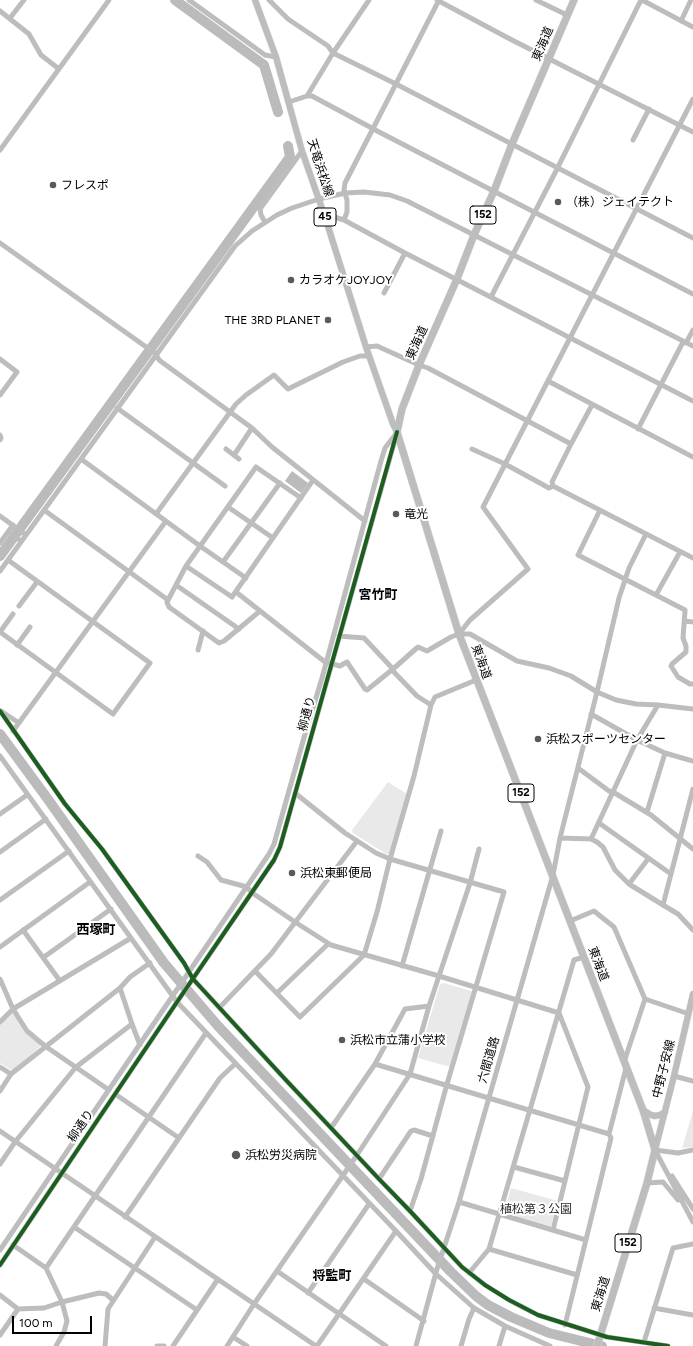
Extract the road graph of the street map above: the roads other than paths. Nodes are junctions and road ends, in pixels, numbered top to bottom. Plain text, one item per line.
1 (24, 0) edge
2 (189, 0) edge
3 (255, 0) edge
4 (269, 0) edge
5 (369, 0) edge
6 (438, 0) edge
7 (536, 0) edge
8 (574, 0) edge
9 (642, 0) edge
10 (691, 0) edge
11 (107, 1) edge
12 (0, 11) edge
13 (567, 15) junction
14 (10, 18) junction
15 (681, 21) junction
16 (693, 27) edge
17 (333, 53) junction
18 (276, 57) junction
19 (549, 59) junction
20 (59, 69) junction
21 (396, 84) junction
22 (599, 84) junction
23 (307, 96) junction
24 (693, 99) edge
25 (289, 102) junction
26 (649, 110) junction
27 (680, 126) junction
28 (373, 129) junction
29 (693, 132) edge
30 (632, 140) dead end
31 (512, 144) junction
32 (0, 150) edge
33 (302, 151) junction
34 (557, 169) junction
35 (494, 191) junction
36 (345, 193) junction
37 (319, 199) junction
38 (637, 209) junction
39 (535, 212) junction
40 (326, 220) junction
41 (344, 220) junction
42 (265, 222) junction
43 (474, 235) junction
44 (693, 238) edge
45 (0, 243) edge
46 (614, 252) junction
47 (405, 253) junction
48 (513, 254) junction
49 (457, 279) junction
50 (384, 293) dead end
51 (693, 294) edge
52 (592, 295) junction
53 (491, 297) junction
54 (693, 330) edge
55 (570, 337) junction
56 (685, 342) junction
57 (693, 346) edge
58 (366, 347) junction
59 (154, 353) junction
60 (370, 356) junction
61 (0, 359) edge
62 (419, 365) junction
63 (548, 381) junction
64 (661, 384) junction
65 (0, 395) edge
66 (693, 401) edge
67 (592, 405) junction
68 (117, 408) junction
69 (230, 412) junction
70 (528, 420) junction
71 (252, 428) junction
72 (638, 429) junction
73 (397, 432) junction
74 (0, 435) edge
75 (0, 440) edge
76 (571, 444) junction
77 (226, 449) dead end
78 (472, 449) dead end
79 (234, 455) junction
80 (693, 457) edge
81 (81, 459) junction
82 (239, 459) dead end
83 (194, 463) junction
84 (505, 464) junction
85 (314, 480) junction
86 (280, 483) junction
87 (225, 486) dead end
88 (553, 486) junction
89 (301, 498) junction
90 (228, 507) junction
91 (44, 510) junction
92 (600, 510) junction
93 (156, 514) junction
94 (0, 516) edge
95 (166, 521) junction
96 (364, 521) junction
97 (251, 523) junction
98 (14, 526) junction
99 (9, 533) junction
100 (24, 533) junction
101 (646, 534) junction
102 (273, 538) junction
103 (19, 540) junction
104 (0, 543) edge
105 (200, 546) junction
106 (680, 552) junction
107 (693, 558) edge
108 (8, 560) junction
109 (223, 562) junction
110 (186, 566) junction
111 (0, 571) edge
112 (129, 571) junction
113 (246, 578) junction
114 (625, 579) junction
115 (37, 582) junction
116 (176, 585) junction
117 (236, 592) junction
118 (656, 596) junction
119 (168, 600) junction
120 (19, 606) dead end
121 (260, 611) junction
122 (13, 614) dead end
123 (685, 621) junction
124 (93, 622) junction
125 (693, 622) edge
126 (30, 627) dead end
127 (239, 629) junction
128 (203, 631) junction
129 (0, 633) edge
130 (459, 634) junction
131 (339, 636) junction
132 (17, 645) junction
133 (198, 650) dead end
134 (325, 662) junction
135 (332, 664) junction
136 (392, 670) junction
137 (56, 673) junction
138 (476, 680) junction
139 (693, 684) edge
140 (597, 692) junction
141 (658, 704) junction
142 (431, 705) junction
143 (693, 709) edge
144 (0, 711) edge
145 (591, 714) junction
146 (19, 723) junction
147 (13, 731) junction
148 (637, 740) junction
149 (665, 753) junction
150 (0, 756) edge
151 (693, 761) edge
152 (578, 768) junction
153 (693, 788) edge
154 (295, 792) junction
155 (613, 792) junction
156 (27, 795) junction
157 (647, 812) junction
158 (0, 814) edge
159 (46, 820) junction
160 (598, 823) junction
161 (441, 831) dead end
162 (560, 838) junction
163 (679, 839) junction
164 (591, 840) junction
165 (357, 841) junction
166 (479, 849) dead end
167 (693, 849) edge
168 (69, 851) junction
169 (0, 852) edge
170 (198, 856) dead end
171 (390, 859) junction
172 (648, 859) junction
173 (429, 871) junction
174 (671, 874) junction
175 (553, 875) junction
176 (90, 882) junction
177 (470, 883) junction
178 (629, 884) junction
179 (247, 887) junction
180 (252, 892) junction
181 (0, 900) edge
182 (664, 905) junction
183 (111, 909) junction
184 (570, 921) junction
185 (295, 922) junction
186 (24, 930) junction
187 (693, 930) edge
188 (131, 938) junction
189 (328, 944) junction
190 (0, 947) edge
191 (364, 955) junction
192 (584, 956) junction
193 (44, 957) junction
194 (150, 964) junction
195 (402, 966) junction
196 (254, 971) junction
197 (189, 973) junction
198 (439, 976) junction
199 (0, 979) edge
200 (193, 979) junction
201 (60, 981) junction
202 (476, 987) junction
203 (120, 988) junction
204 (276, 993) junction
205 (693, 994) edge
206 (174, 995) junction
207 (645, 999) junction
208 (178, 1000) junction
209 (517, 1000) junction
210 (429, 1006) junction
211 (220, 1007) junction
212 (13, 1009) junction
213 (559, 1013) junction
214 (689, 1014) junction
215 (0, 1022) edge
216 (132, 1024) junction
217 (206, 1033) junction
218 (140, 1044) junction
219 (45, 1046) junction
220 (235, 1064) junction
221 (375, 1064) junction
222 (625, 1066) junction
223 (0, 1067) edge
224 (76, 1067) junction
225 (11, 1074) junction
226 (410, 1074) junction
227 (674, 1076) junction
228 (693, 1081) edge
229 (447, 1084) junction
230 (109, 1090) junction
231 (0, 1091) edge
232 (115, 1094) junction
233 (489, 1098) junction
234 (643, 1110) junction
235 (530, 1111) junction
236 (665, 1112) junction
237 (149, 1117) junction
238 (579, 1125) junction
239 (331, 1128) junction
240 (0, 1131) edge
241 (609, 1134) junction
242 (433, 1136) junction
243 (179, 1138) junction
244 (15, 1142) junction
245 (655, 1150) junction
246 (693, 1150) edge
247 (356, 1156) junction
248 (0, 1164) edge
249 (514, 1167) junction
250 (55, 1169) junction
251 (61, 1173) junction
252 (343, 1175) junction
253 (379, 1179) junction
254 (565, 1180) junction
255 (647, 1183) junction
256 (95, 1196) junction
257 (459, 1202) junction
258 (369, 1204) junction
259 (693, 1209) edge
260 (686, 1210) junction
261 (410, 1211) junction
262 (499, 1214) junction
263 (125, 1217) junction
264 (693, 1222) edge
265 (74, 1228) junction
266 (553, 1230) junction
267 (396, 1231) junction
268 (155, 1237) junction
269 (586, 1240) junction
270 (693, 1244) edge
271 (13, 1245) junction
272 (444, 1249) junction
273 (489, 1249) junction
274 (0, 1250) edge
275 (0, 1265) edge
276 (46, 1268) junction
277 (134, 1268) junction
278 (277, 1271) junction
279 (437, 1272) junction
280 (469, 1273) junction
281 (577, 1276) junction
282 (218, 1279) junction
283 (364, 1279) junction
284 (308, 1293) junction
285 (0, 1295) edge
286 (113, 1300) junction
287 (62, 1302) junction
288 (254, 1304) junction
289 (474, 1308) junction
290 (654, 1308) junction
291 (18, 1309) junction
292 (197, 1310) junction
293 (338, 1314) junction
294 (693, 1315) edge
295 (424, 1321) junction
296 (565, 1325) junction
297 (505, 1326) junction
298 (0, 1335) edge
299 (600, 1335) junction
300 (233, 1337) junction
301 (644, 1342) junction
302 (543, 1345) edge
303 (56, 1346) edge
304 (105, 1346) edge
305 (157, 1346) edge
306 (164, 1346) edge
307 (173, 1346) edge
308 (227, 1346) edge
309 (247, 1346) edge
310 (317, 1346) edge
311 (386, 1346) edge
312 (416, 1346) edge
313 (460, 1346) edge
314 (499, 1346) edge
315 (550, 1346) edge
316 (596, 1346) edge
317 (668, 1346) edge

1 - 14 street
2 - 18 street
3 - 18 main road, 天竜浜松線 / 45
4 - 17 street
5 - 17 street
6 - 19 street
6 - 21 street
7 - 13 street
8 - 13 highway, 東海道 / 152
9 - 15 street
9 - 22 street
10 - 15 street
11 - 20 street
12 - 14 street
13 - 19 highway, 東海道 / 152
14 - 20 street
15 - 16 street
17 - 21 street
17 - 23 street
18 - 25 main road, 天竜浜松線 / 45
19 - 22 street
19 - 31 highway, 東海道 / 152
20 - 32 street
21 - 28 street
21 - 31 street
22 - 26 street
22 - 34 street
23 - 25 street
23 - 28 street
24 - 27 street
25 - 33 main road, 天竜浜松線 / 45
26 - 27 street
26 - 30 street
27 - 29 street
27 - 38 street
28 - 35 street
28 - 36 street
31 - 34 street
31 - 35 highway, 東海道 / 152
33 - 37 main road, 天竜浜松線 / 45
33 - 42 street
34 - 38 street
34 - 39 street
35 - 39 street
35 - 43 highway, 東海道 / 152
36 - 37 street
36 - 41 street
36 - 43 street
37 - 40 main road, 天竜浜松線 / 45
37 - 42 street
38 - 44 street
38 - 46 street
39 - 46 street
39 - 48 street
40 - 41 street
40 - 58 main road, 天竜浜松線 / 45
41 - 47 street
42 - 59 street
43 - 48 street
43 - 49 highway, 東海道 / 152
45 - 59 street
46 - 51 street
46 - 52 street
47 - 49 street
47 - 50 street
48 - 52 street
48 - 53 street
49 - 53 street
49 - 62 highway, 東海道 / 152
52 - 55 street
52 - 56 street
53 - 55 street
54 - 56 street
55 - 63 street
55 - 64 street
56 - 57 street
56 - 64 street
58 - 60 main road, 天竜浜松線 / 45
58 - 62 street
59 - 68 street
59 - 69 street
60 - 69 street
60 - 73 main road, 天竜浜松線 / 45
61 - 65 street
62 - 70 street
62 - 73 highway, 東海道 / 152
63 - 67 street
63 - 70 street
64 - 66 street
64 - 72 street
67 - 72 street
67 - 76 street
68 - 81 street
68 - 83 street
69 - 71 street
69 - 83 street
70 - 76 street
70 - 84 street
71 - 79 street
71 - 85 street
72 - 80 street
73 - 96 street, 柳通り
73 - 130 highway, 東海道 / 152
73 - 131 street, 柳通り
74 - 75 street
76 - 88 street
77 - 79 street
78 - 84 street
79 - 82 street
81 - 91 street
81 - 93 street
83 - 87 street
83 - 93 street
84 - 88 street
84 - 130 street
85 - 89 street
85 - 96 street
86 - 89 street
86 - 90 street
86 - 97 street
88 - 92 street
89 - 102 street
90 - 97 street
90 - 105 street
91 - 100 street
91 - 112 street
92 - 101 street
92 - 114 street
93 - 95 street
94 - 98 street
95 - 105 street
95 - 112 street
96 - 134 street, 柳通り
97 - 102 street
97 - 109 street
98 - 99 street
98 - 100 street
99 - 103 street
99 - 104 street
100 - 103 street
101 - 106 street
101 - 114 street, 六間道路
102 - 113 street
103 - 108 street
105 - 109 street
105 - 110 street
106 - 107 street
106 - 118 street
108 - 111 street
108 - 115 street
109 - 113 street
110 - 116 street
110 - 117 street
112 - 119 street
112 - 124 street
113 - 117 street
114 - 118 street
114 - 140 street, 六間道路
115 - 120 street
115 - 124 street
116 - 119 street
116 - 127 street
117 - 121 street
118 - 123 street
119 - 128 street
121 - 127 street
121 - 134 street
122 - 129 street
123 - 125 street
123 - 139 street
124 - 137 street
124 - 137 street
126 - 132 street
127 - 128 street
128 - 133 street
129 - 132 street
130 - 136 street
130 - 138 highway, 東海道 / 152
130 - 140 street
131 - 135 street, 柳通り
131 - 136 street
132 - 137 street
134 - 135 street
134 - 179 street, 柳通り
135 - 136 street
135 - 154 street, 柳通り
136 - 142 street
137 - 146 street
138 - 142 street
138 - 175 highway, 東海道 / 152
140 - 141 street
140 - 145 street, 六間道路
141 - 143 street
141 - 148 street
142 - 171 street
144 - 146 street
144 - 147 street
145 - 148 street
145 - 152 street, 六間道路
146 - 147 street
147 - 197 street
148 - 149 street
148 - 155 street
149 - 151 street
149 - 157 street
150 - 156 street
152 - 155 street
152 - 162 street, 六間道路
153 - 163 street
154 - 165 street
154 - 180 street, 柳通り
155 - 157 street
155 - 160 street
156 - 158 street
156 - 159 street
157 - 163 street
159 - 168 street
159 - 169 street
160 - 164 street
160 - 172 street
161 - 173 street
162 - 164 street
162 - 175 street, 六間道路
163 - 167 street
163 - 174 street
164 - 178 street
165 - 171 street
165 - 185 street
166 - 177 street
168 - 176 street
168 - 181 street
170 - 179 street
171 - 173 street
171 - 191 street
172 - 174 street
172 - 178 street
173 - 177 street
173 - 195 street
174 - 182 street
175 - 184 highway, 東海道 / 152
175 - 209 street, 六間道路
176 - 183 street
176 - 186 street
177 - 198 street
177 - 202 street
178 - 182 street
179 - 180 street
179 - 197 street, 柳通り
180 - 185 street
180 - 200 street, 柳通り
182 - 187 street
183 - 188 street
183 - 193 street
184 - 192 highway, 東海道 / 152
184 - 207 street
185 - 189 street
185 - 196 street
186 - 190 street
186 - 193 street
188 - 194 street
188 - 201 street
189 - 191 street
189 - 204 street
191 - 195 street
191 - 204 street
192 - 213 street
192 - 222 highway, 東海道 / 152
193 - 201 street
194 - 203 street
194 - 206 street
195 - 198 street
196 - 204 street
196 - 211 street
197 - 200 street
197 - 206 street, 柳通り
198 - 202 street
198 - 210 street
199 - 212 street
200 - 208 street, 柳通り
200 - 211 street
201 - 212 street
202 - 209 street
202 - 229 street
203 - 216 street
203 - 219 street
205 - 214 main road, 中野子安線
206 - 208 street
206 - 218 street, 柳通り
207 - 214 street
207 - 222 street
208 - 217 street
208 - 232 street, 柳通り
209 - 213 street
209 - 233 street, 六間道路
210 - 221 street
210 - 226 street
211 - 239 street
212 - 215 street
212 - 219 street
213 - 235 street
213 - 238 street
214 - 227 main road, 中野子安線
216 - 218 street
216 - 224 street
217 - 220 street
217 - 237 street
218 - 230 street, 柳通り
219 - 224 street
219 - 225 street
220 - 243 street
220 - 252 street
221 - 226 street
221 - 239 street
222 - 234 highway, 東海道 / 152
222 - 241 street
223 - 225 street
224 - 230 street
224 - 244 street
225 - 231 street
226 - 229 street
226 - 247 street
227 - 228 street
227 - 236 main road, 中野子安線
229 - 233 street
229 - 242 street
230 - 250 street, 柳通り
232 - 237 street
232 - 251 street, 柳通り
233 - 235 street
233 - 257 street, 六間道路
234 - 236 main road
234 - 245 highway, 東海道 / 152
235 - 238 street
235 - 249 street
236 - 245 main road, 中野子安線
237 - 243 street
237 - 256 street
238 - 241 street
238 - 254 street
239 - 247 street
240 - 244 street
241 - 269 street
242 - 253 street
242 - 261 street
243 - 263 street
244 - 248 street
244 - 250 street
245 - 246 street
245 - 255 highway, 東海道 / 152
245 - 259 street
245 - 260 street
247 - 252 street
247 - 253 street
249 - 254 street
249 - 262 street
250 - 251 street
250 - 274 street, 柳通り
251 - 256 street
251 - 271 street, 柳通り
252 - 258 street
252 - 278 street
253 - 261 street
254 - 266 street
255 - 260 street
255 - 299 highway, 東海道 / 152
256 - 263 street
256 - 265 street
257 - 262 street
257 - 272 street, 六間道路
258 - 267 street
258 - 284 street
260 - 264 street
261 - 272 street
262 - 266 street
262 - 273 street
263 - 268 street
265 - 276 street
265 - 277 street
266 - 269 street
267 - 279 street
267 - 283 street
268 - 277 street
268 - 282 street
269 - 281 street
270 - 290 street
271 - 275 street, 柳通り
271 - 276 street
272 - 279 street, 六間道路
272 - 280 street
273 - 280 street
273 - 281 street
276 - 287 street
277 - 286 street
277 - 292 street
278 - 284 street
278 - 288 street
279 - 289 street
279 - 295 street
280 - 296 street
281 - 296 street
282 - 288 street
282 - 292 street
283 - 293 street
283 - 295 street
284 - 293 street
285 - 291 street
286 - 287 street
286 - 304 street
287 - 291 street
287 - 303 street
288 - 300 street
288 - 310 street
289 - 297 street
289 - 313 street
290 - 294 street
290 - 301 street
291 - 298 street
292 - 307 street
293 - 310 street
293 - 311 street
295 - 312 street
296 - 299 street
297 - 302 street
297 - 314 street
299 - 301 street
299 - 316 highway, 152
300 - 308 street
300 - 309 street
301 - 317 street
302 - 315 street
305 - 306 street

